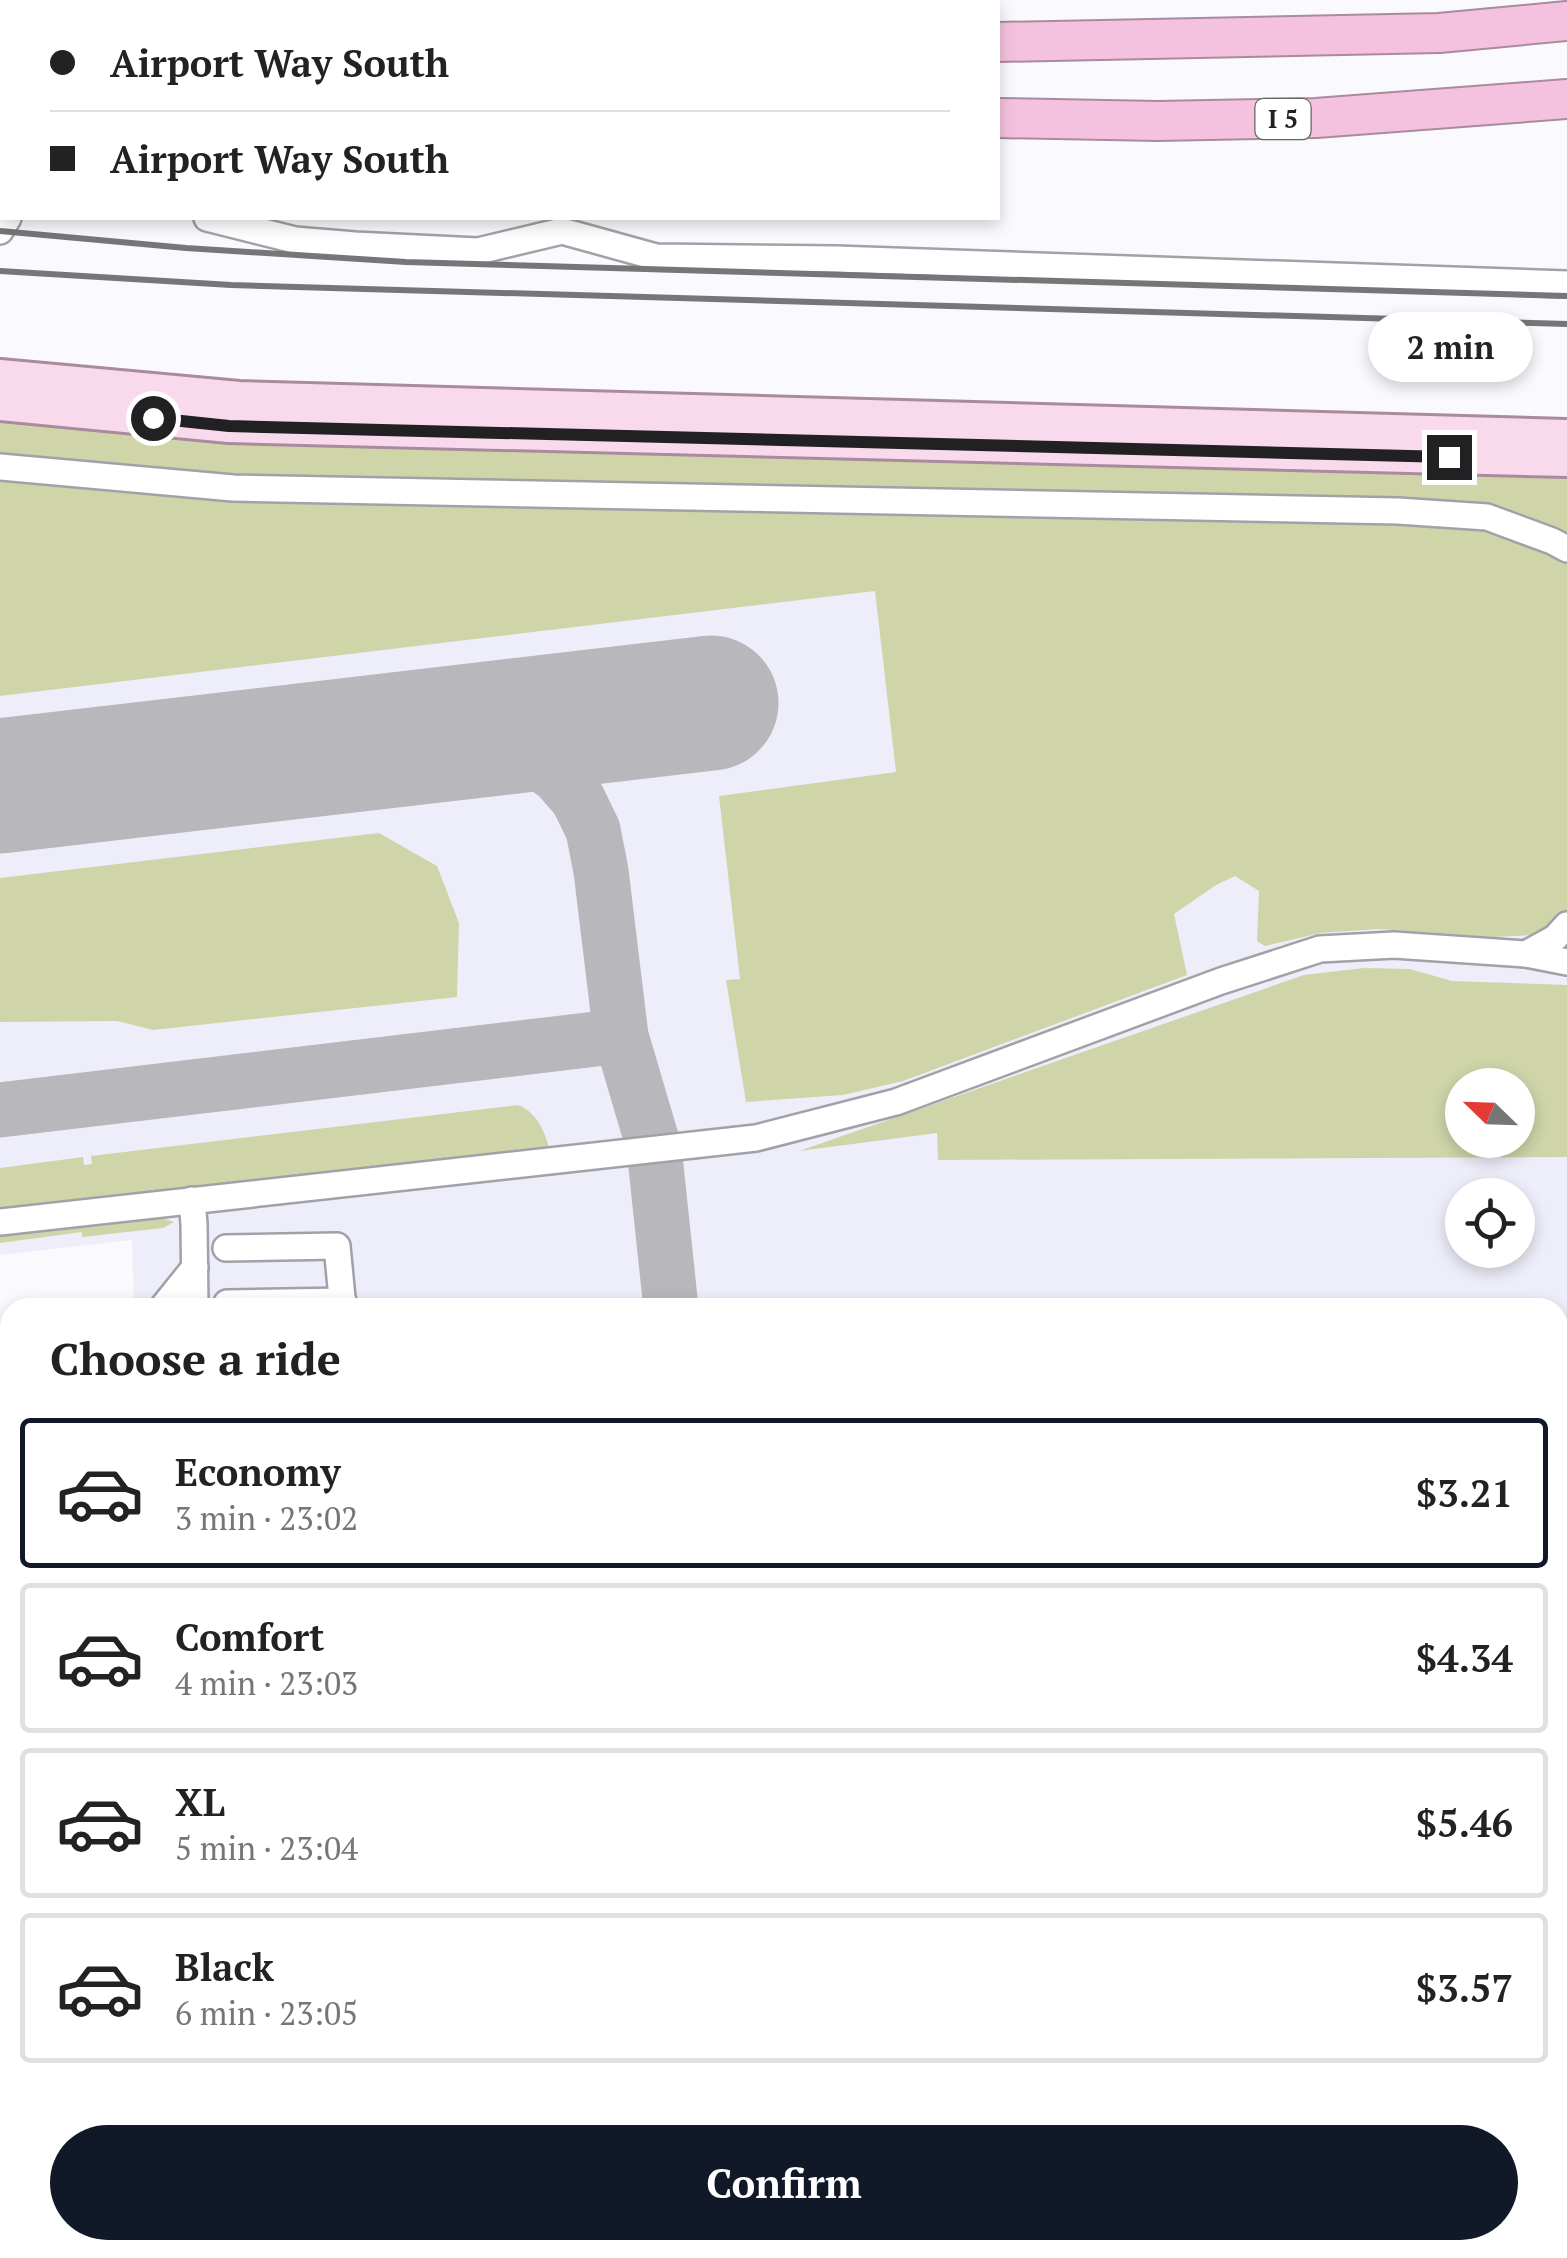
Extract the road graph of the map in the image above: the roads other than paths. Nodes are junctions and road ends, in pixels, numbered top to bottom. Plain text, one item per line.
1 (1567, 22) edge
2 (1000, 42) edge
3 (1567, 99) edge
4 (1000, 118) edge
5 (214, 220) edge
6 (1567, 284) edge
7 (0, 376) edge
8 (0, 404) edge
9 (1567, 436) edge
10 (1567, 460) edge
11 (0, 467) edge
12 (1567, 549) edge
13 (1567, 925) edge
14 (1526, 954) junction
15 (1567, 962) edge
16 (192, 1200) junction
17 (0, 1222) edge
18 (226, 1248) dead end
19 (195, 1267) junction
20 (170, 1298) edge
21 (195, 1298) edge
22 (342, 1298) edge

1 - 2 highway
3 - 4 highway, I 5
5 - 6 street
7 - 9 main road
8 - 10 main road
11 - 12 street
13 - 14 street
14 - 15 street
14 - 16 street
16 - 17 street
16 - 19 street
18 - 22 street
19 - 20 street
19 - 21 street

